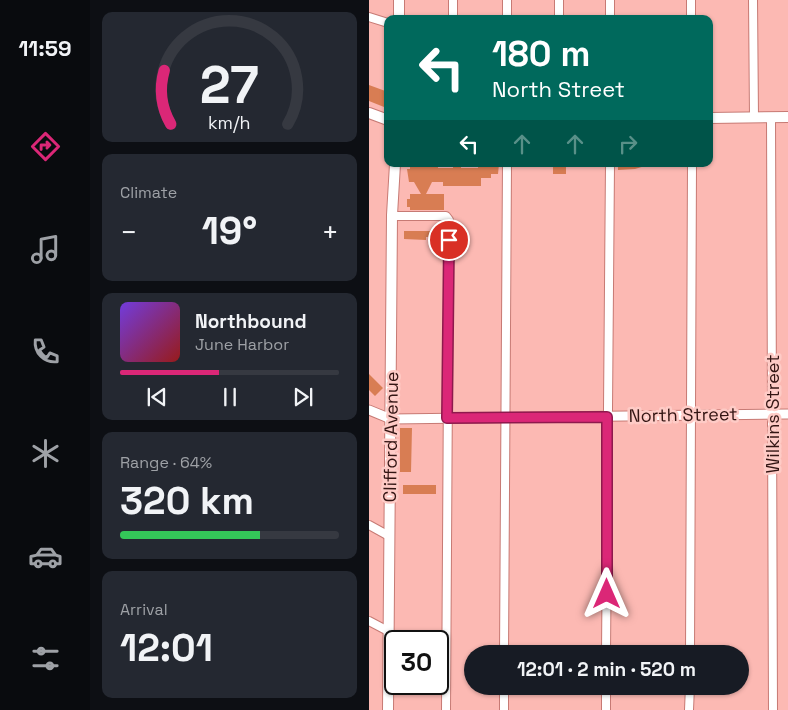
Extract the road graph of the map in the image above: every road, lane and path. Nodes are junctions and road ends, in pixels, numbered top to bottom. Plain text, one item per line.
1 (399, 0) edge
2 (453, 0) edge
3 (507, 0) edge
4 (559, 0) edge
5 (610, 0) edge
6 (691, 0) edge
7 (753, 0) edge
8 (399, 15) edge
9 (453, 15) edge
10 (507, 15) edge
11 (559, 15) edge
12 (610, 15) edge
13 (691, 15) edge
14 (369, 16) edge
15 (384, 22) edge
16 (369, 113) edge
17 (753, 117) junction
18 (771, 117) junction
19 (788, 117) edge
20 (713, 118) edge
21 (384, 119) edge
22 (395, 167) edge
23 (507, 167) edge
24 (610, 167) edge
25 (692, 167) edge
26 (392, 216) junction
27 (369, 410) edge
28 (773, 414) junction
29 (788, 414) edge
30 (692, 415) junction
31 (607, 417) junction
32 (447, 418) junction
33 (506, 418) junction
34 (391, 419) junction
35 (369, 525) edge
36 (389, 536) junction
37 (369, 621) edge
38 (385, 630) edge
39 (388, 630) edge
40 (504, 645) edge
41 (606, 645) edge
42 (690, 645) edge
43 (388, 695) edge
44 (504, 695) edge
45 (606, 695) edge
46 (690, 695) edge
47 (388, 710) edge
48 (446, 710) edge
49 (504, 710) edge
50 (606, 710) edge
51 (689, 710) edge
52 (773, 710) edge

1 - 8 main road
2 - 9 street
3 - 10 street
4 - 11 street
5 - 12 street
6 - 13 street
7 - 17 street
14 - 15 street
16 - 21 main road
17 - 18 main road
17 - 20 main road
18 - 19 main road
18 - 28 street, Wilkins Street
22 - 26 main road, Clifford Avenue
23 - 33 street
24 - 31 street
25 - 30 street
26 - 32 street
26 - 34 main road, Clifford Avenue
27 - 34 street, North Street
28 - 29 street, North Street
28 - 30 street, North Street
28 - 52 street, Wilkins Street
30 - 31 street, North Street
30 - 42 street
31 - 33 street, North Street
31 - 41 street
32 - 33 street, North Street
32 - 34 street, North Street
32 - 48 street
33 - 40 street
34 - 36 main road, Clifford Avenue
35 - 36 street
36 - 39 main road, Clifford Avenue
37 - 38 street
43 - 47 main road, Clifford Avenue
44 - 49 street
45 - 50 street
46 - 51 street

